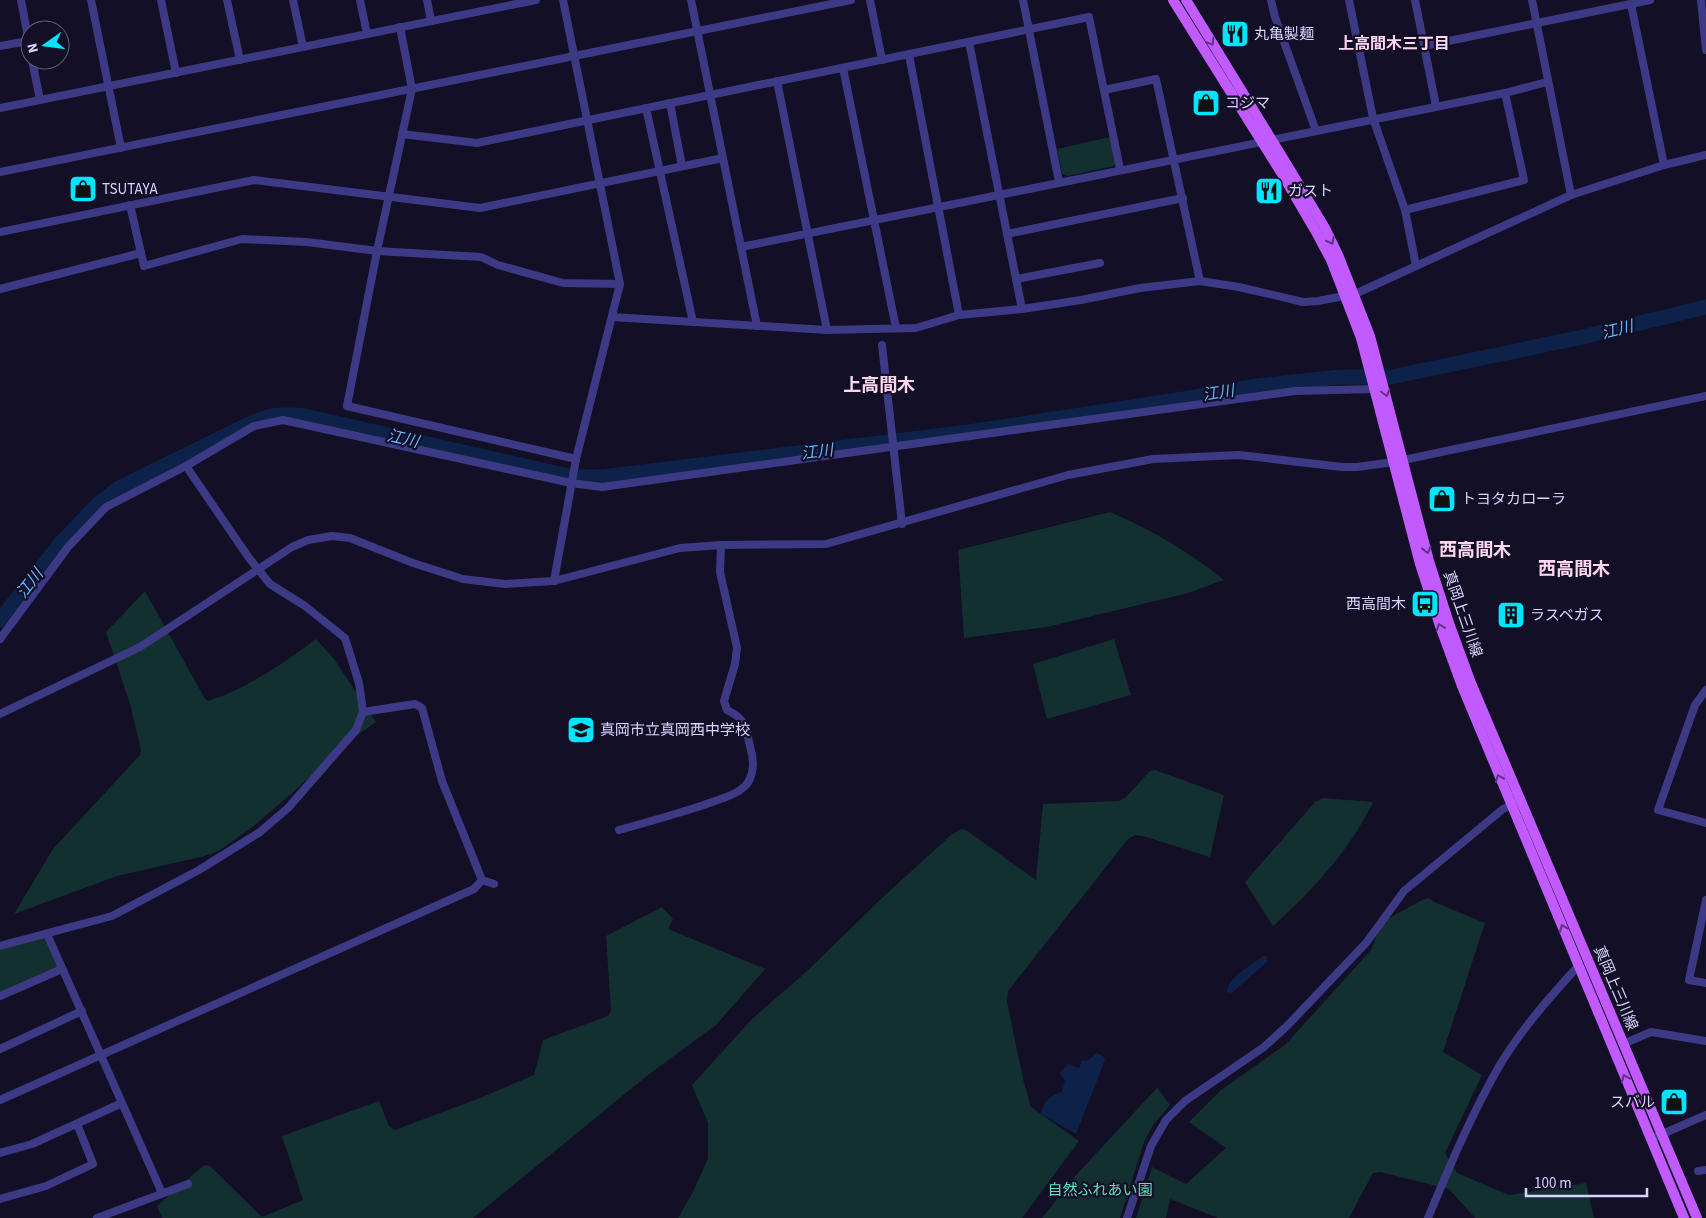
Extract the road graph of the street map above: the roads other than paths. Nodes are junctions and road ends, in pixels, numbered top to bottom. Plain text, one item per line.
1 (20, 0) edge
2 (91, 0) edge
3 (161, 0) edge
4 (227, 0) edge
5 (293, 0) edge
6 (360, 0) edge
7 (427, 0) edge
8 (536, 0) edge
9 (563, 0) edge
10 (691, 0) edge
11 (851, 0) edge
12 (870, 0) edge
13 (1023, 0) edge
14 (1173, 0) edge
15 (1186, 0) edge
16 (1271, 0) edge
17 (1349, 0) edge
18 (1415, 0) edge
19 (1532, 0) edge
20 (1650, 0) edge
21 (1701, 0) edge
22 (493, 4) edge
23 (1630, 4) junction
24 (24, 20) edge
25 (431, 21) junction
26 (1536, 23) junction
27 (400, 28) junction
28 (1029, 30) junction
29 (697, 31) junction
30 (367, 34) junction
31 (969, 42) junction
32 (20, 45) edge
33 (0, 46) edge
34 (1424, 46) junction
35 (303, 47) junction
36 (1706, 50) edge
37 (575, 55) junction
38 (909, 55) junction
39 (240, 60) junction
40 (882, 60) junction
41 (843, 68) junction
42 (34, 70) edge
43 (176, 72) junction
44 (777, 81) junction
45 (1547, 82) junction
46 (108, 86) junction
47 (412, 89) junction
48 (1104, 90) junction
49 (1505, 93) junction
50 (710, 95) junction
51 (40, 100) junction
52 (670, 103) junction
53 (1436, 106) junction
54 (0, 108) edge
55 (646, 108) junction
56 (1373, 118) junction
57 (588, 120) junction
58 (1316, 131) junction
59 (402, 134) junction
60 (1265, 140) junction
61 (121, 148) junction
62 (1706, 156) edge
63 (723, 158) junction
64 (1174, 159) junction
65 (1664, 165) junction
66 (682, 166) junction
67 (1120, 169) junction
68 (660, 171) junction
69 (0, 172) edge
70 (1059, 182) junction
71 (600, 183) junction
72 (999, 194) junction
73 (1571, 195) junction
74 (388, 196) junction
75 (1183, 198) junction
76 (130, 205) junction
77 (938, 207) junction
78 (1405, 210) junction
79 (874, 220) junction
80 (0, 232) edge
81 (808, 234) junction
82 (1007, 234) junction
83 (741, 247) junction
84 (377, 251) junction
85 (141, 253) junction
86 (1100, 263) dead end
87 (1416, 266) junction
88 (1016, 279) junction
89 (1200, 281) junction
90 (620, 284) junction
91 (0, 288) edge
92 (1350, 295) junction
93 (1022, 309) junction
94 (959, 315) junction
95 (612, 317) junction
96 (693, 322) junction
97 (757, 326) junction
98 (896, 328) junction
99 (827, 330) junction
100 (882, 345) dead end
101 (1375, 389) junction
102 (1706, 396) edge
103 (893, 446) junction
104 (576, 459) junction
105 (1399, 461) junction
106 (186, 466) junction
107 (571, 483) junction
108 (902, 524) junction
109 (721, 545) junction
110 (258, 569) junction
111 (554, 581) junction
112 (0, 639) edge
113 (1706, 690) edge
114 (363, 712) junction
115 (0, 714) edge
116 (1515, 803) junction
117 (1706, 823) edge
118 (619, 830) dead end
119 (482, 880) junction
120 (494, 884) dead end
121 (1706, 900) edge
122 (1703, 929) edge
123 (48, 934) junction
124 (0, 946) edge
125 (1578, 965) junction
126 (62, 969) junction
127 (1706, 983) edge
128 (0, 996) edge
129 (82, 1011) junction
130 (1706, 1041) edge
131 (1623, 1044) junction
132 (0, 1049) edge
133 (102, 1054) junction
134 (0, 1100) edge
135 (122, 1103) junction
136 (1706, 1115) edge
137 (77, 1124) junction
138 (1662, 1134) junction
139 (1651, 1139) junction
140 (0, 1153) edge
141 (188, 1184) dead end
142 (162, 1193) junction
143 (0, 1199) edge
144 (97, 1218) edge
145 (1126, 1218) edge
146 (1428, 1218) edge
147 (1684, 1218) edge
148 (1697, 1218) edge

1 - 24 street
2 - 46 street
3 - 43 street
4 - 39 street
5 - 35 street
6 - 30 street
7 - 25 street
8 - 22 street
9 - 37 street
10 - 29 street
11 - 29 street
12 - 40 street
13 - 28 street
14 - 60 main road, 真岡上三川線
15 -> 60 main road, 真岡上三川線
16 - 58 street
17 - 56 street
18 - 34 street
19 - 26 street
20 - 23 street
21 - 36 street
22 - 25 street
23 - 26 street
23 - 65 street
25 - 27 street
26 - 34 street
26 - 45 street
27 - 30 street
27 - 47 street
28 - 31 street
28 - 48 street
28 - 70 street
29 - 37 street
29 - 50 street
30 - 35 street
31 - 38 street
31 - 72 street
32 - 33 street
34 - 53 street
35 - 39 street
37 - 47 street
37 - 57 street
38 - 40 street
38 - 77 street
39 - 43 street
40 - 41 street
41 - 44 street
41 - 79 street
42 - 51 street
43 - 46 street
44 - 50 street
44 - 81 street
45 - 49 street
45 - 73 street
46 - 51 street
46 - 61 street
47 - 59 street
47 - 61 street
48 - 64 street
48 - 67 street
49 - 53 street
49 - 78 street
50 - 52 street
50 - 63 street
51 - 54 street
52 - 55 street
52 - 66 street
53 - 56 street
55 - 57 street
55 - 68 street
56 - 58 street
56 - 78 street
57 - 59 street
57 - 71 street
58 - 60 street
59 - 74 street
60 - 64 street
60 - 92 main road, 真岡上三川線
61 - 69 street
62 - 65 street
63 - 66 street
63 - 83 street
64 - 67 street
64 - 75 street
65 - 73 street
66 - 68 street
67 - 70 street
68 - 71 street
68 - 96 street
70 - 72 street
71 - 74 street
71 - 90 street
72 - 77 street
72 - 82 street
73 - 87 street
74 - 76 street
74 - 84 street
75 - 82 street
75 - 89 street
76 - 80 street
76 - 85 street
77 - 79 street
77 - 94 street
78 - 87 street
79 - 81 street
79 - 98 street
81 - 83 street
81 - 99 street
82 - 88 street
83 - 97 street
84 - 85 street
84 - 90 street
84 - 104 street
85 - 91 street
86 - 88 street
87 - 92 street
88 - 93 street
89 - 92 street
89 - 93 street
90 - 95 street
92 - 101 main road, 真岡上三川線
92 -> 105 main road, 真岡上三川線
93 - 94 street
94 - 98 street
95 - 96 street
95 - 104 street
96 - 97 street
97 - 99 street
98 - 99 street
100 - 103 street
101 - 103 street
101 - 105 main road, 真岡上三川線
102 - 105 street
103 - 107 street
103 - 108 street
104 - 107 street
105 - 108 street
105 - 116 main road, 真岡上三川線
106 - 107 street
106 - 110 street
106 - 112 street
107 - 111 street
108 - 109 street
109 - 111 street
109 - 118 street
110 - 111 street
110 - 114 street
110 - 115 street
113 - 117 street
114 - 119 street
114 - 123 street
125 -> 116 main road, 真岡上三川線
116 - 131 main road, 真岡上三川線
116 - 145 street
119 - 120 street
119 - 133 street
121 - 122 street
122 - 127 street
123 - 124 street
123 - 126 street
139 -> 125 main road, 真岡上三川線
125 - 146 street
126 - 128 street
126 - 129 street
129 - 132 street
129 - 133 street
130 - 131 street
131 - 138 main road, 真岡上三川線
133 - 134 street
133 - 135 street
135 - 137 street
135 - 142 street
136 - 138 street
137 - 140 street
137 - 143 street
138 - 139 street
138 - 148 main road, 真岡上三川線
139 - 147 main road, 真岡上三川線
141 - 142 street
142 - 144 street

